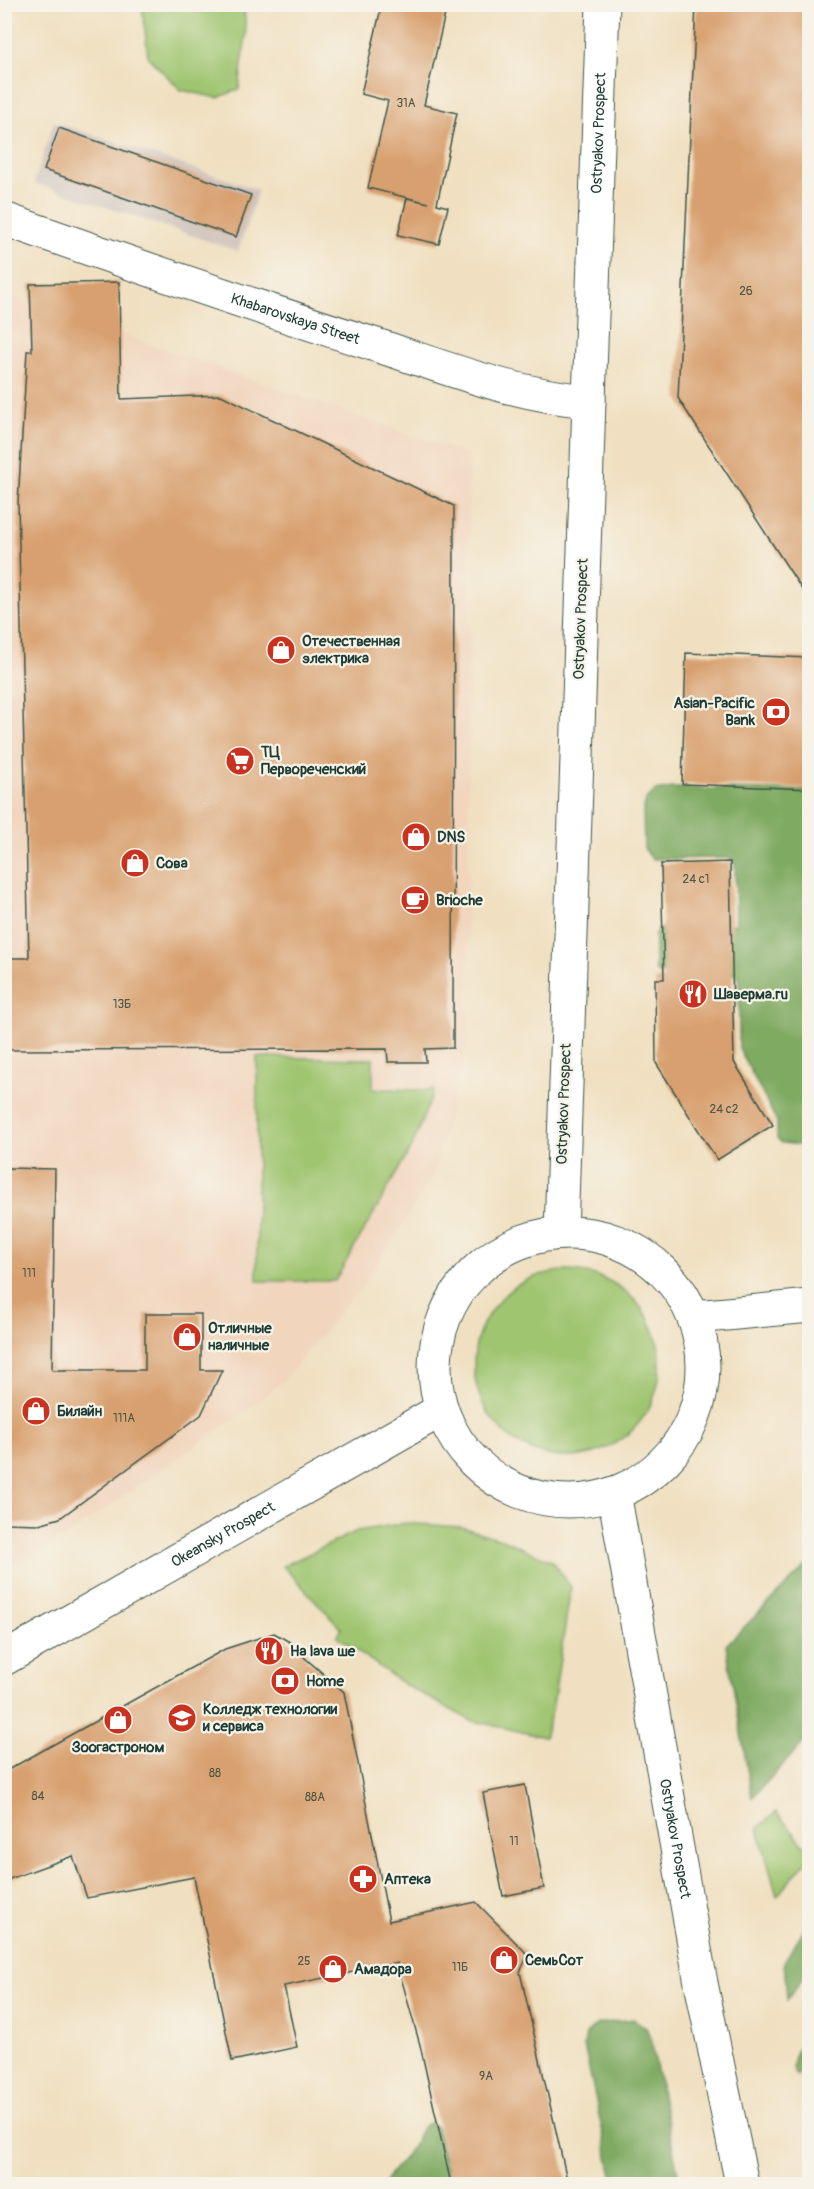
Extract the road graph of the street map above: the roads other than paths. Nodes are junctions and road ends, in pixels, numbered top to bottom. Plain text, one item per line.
1 (603, 4) edge
2 (4, 219) edge
3 (589, 401) junction
4 (561, 1233) junction
5 (810, 1306) edge
6 (694, 1317) junction
7 (441, 1410) junction
8 (614, 1493) junction
9 (4, 1659) edge
10 (742, 2184) edge

1 - 3 main road, Ostryakov Prospect
2 - 3 main road, Khabarovskaya Street
3 - 4 main road, Ostryakov Prospect
4 - 6 main road
4 - 7 main road
5 - 6 main road
6 - 8 main road
7 - 8 main road
7 - 9 main road, Okeansky Prospect
8 - 10 main road, Ostryakov Prospect

